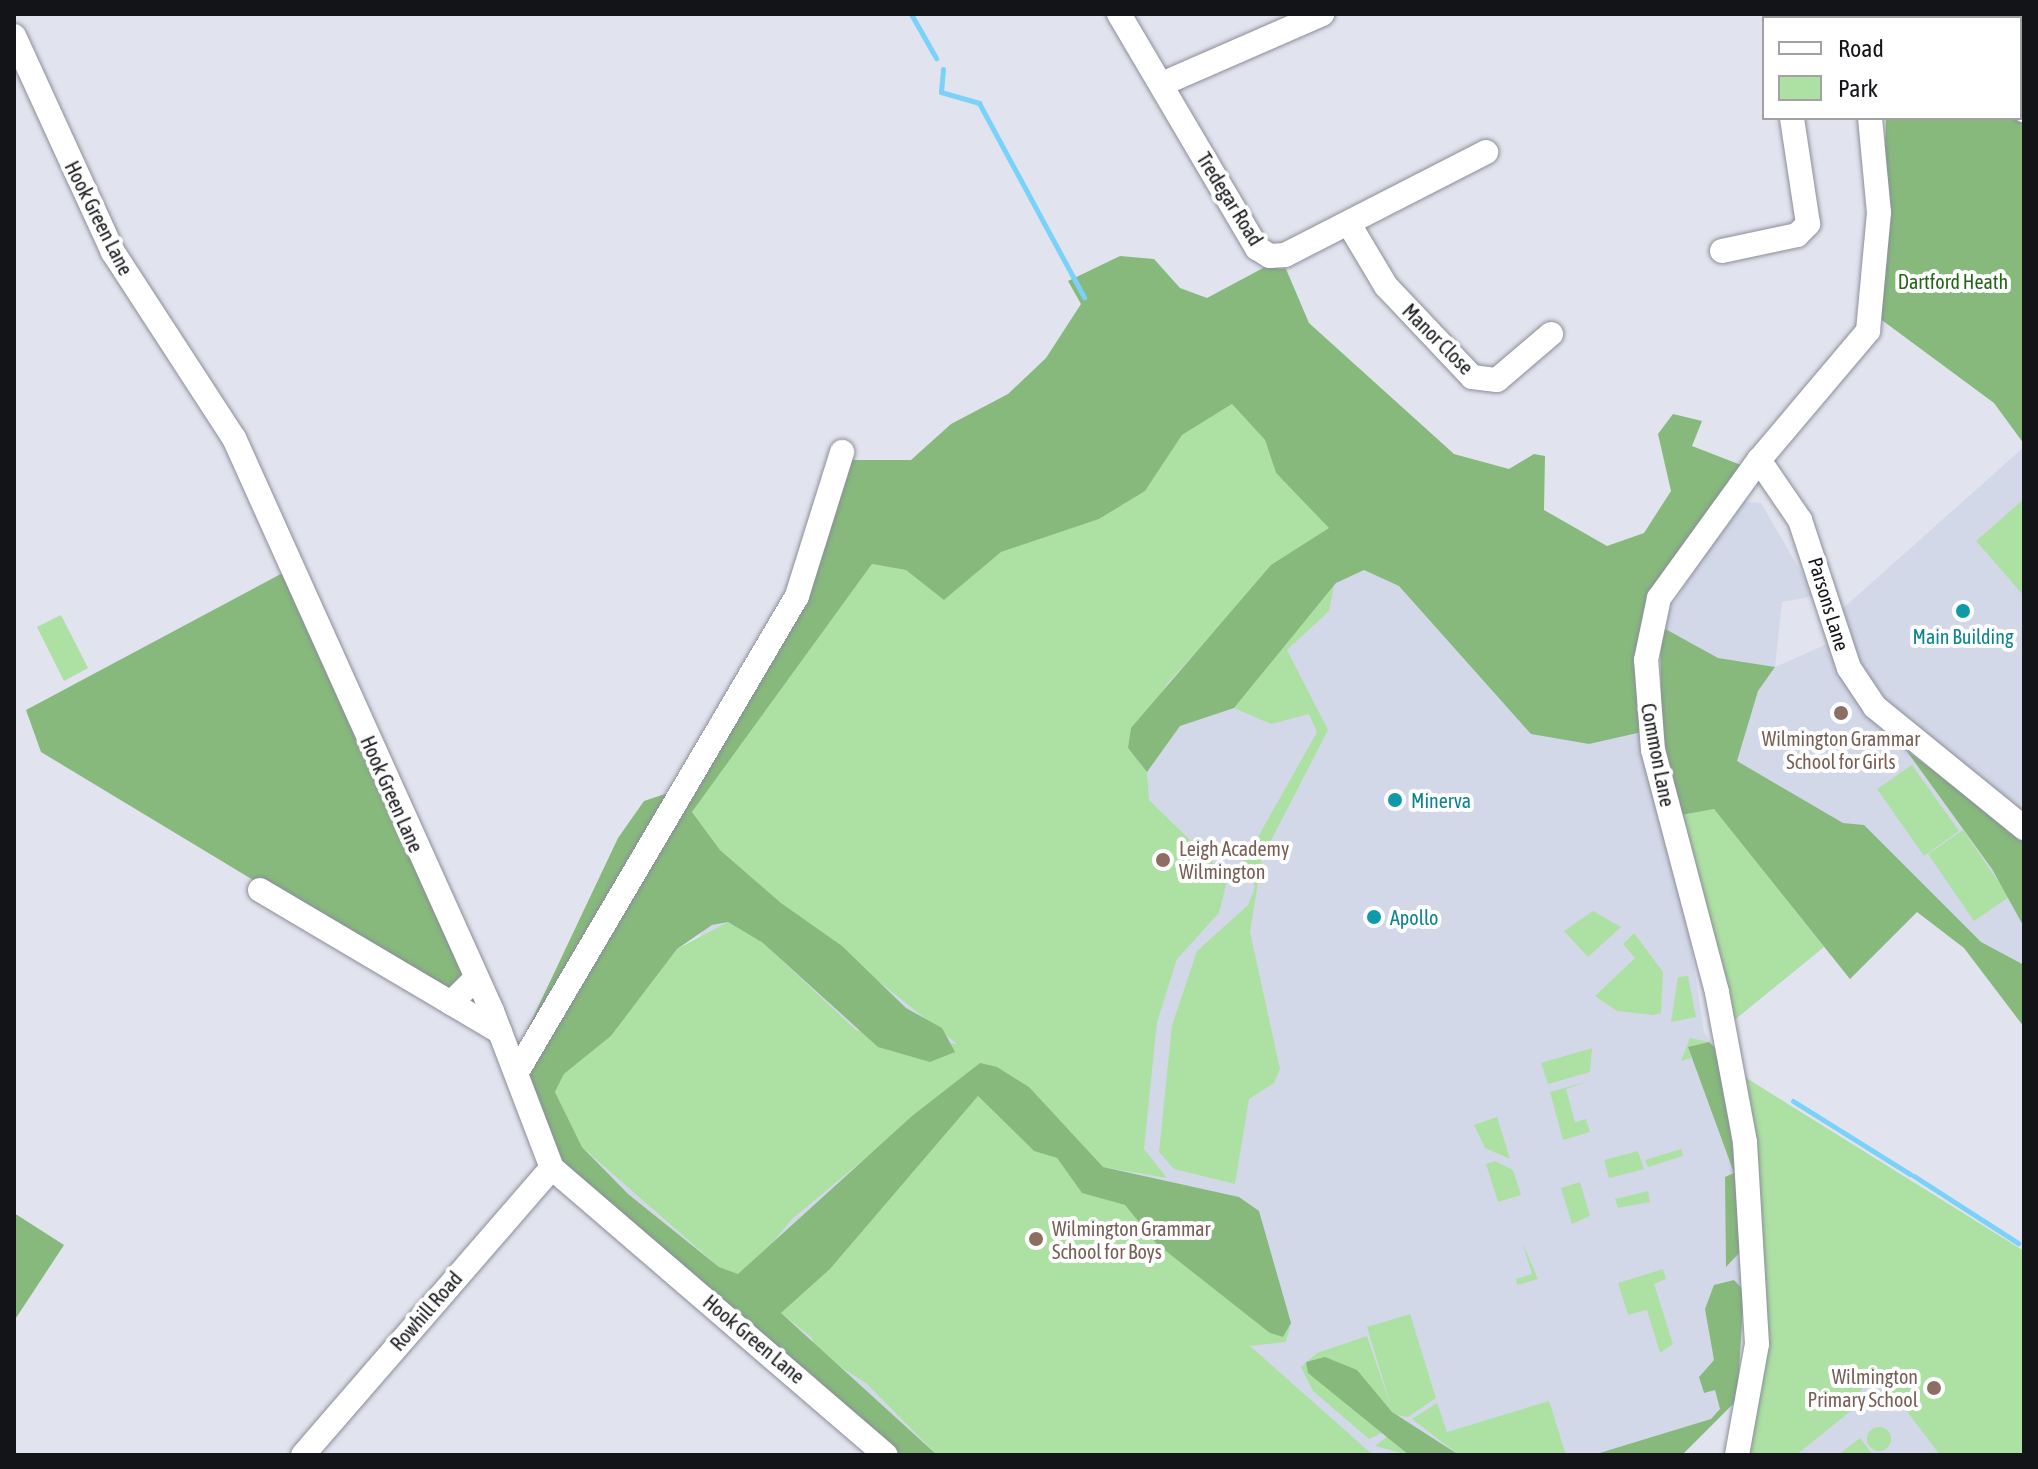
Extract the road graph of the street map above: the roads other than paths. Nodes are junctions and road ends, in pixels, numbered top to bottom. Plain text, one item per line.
1 (1119, 14) edge
2 (1322, 14) edge
3 (14, 36) edge
4 (1162, 84) junction
5 (1792, 120) edge
6 (1870, 120) edge
7 (1486, 152) dead end
8 (1349, 224) junction
9 (1722, 251) dead end
10 (1551, 334) dead end
11 (842, 452) dead end
12 (1759, 460) junction
13 (2024, 828) edge
14 (260, 890) dead end
15 (476, 978) junction
16 (451, 1003) junction
17 (500, 1032) junction
18 (517, 1072) junction
19 (552, 1168) junction
20 (303, 1455) edge
21 (886, 1455) edge
22 (1737, 1455) edge

1 - 4 street, Tredegar Road
2 - 4 street
3 - 15 street, Hook Green Lane
4 - 8 street, Tredegar Road
5 - 9 street
6 - 12 street, Common Lane
7 - 8 street, Tredegar Road
8 - 10 street, Manor Close
11 - 18 street
12 - 13 street, Parsons Lane
12 - 22 street, Common Lane
14 - 16 street
15 - 16 street
15 - 17 street, Hook Green Lane
16 - 17 street
17 - 18 street, Hook Green Lane
18 - 19 street, Hook Green Lane
19 - 20 street, Rowhill Road
19 - 21 street, Hook Green Lane

